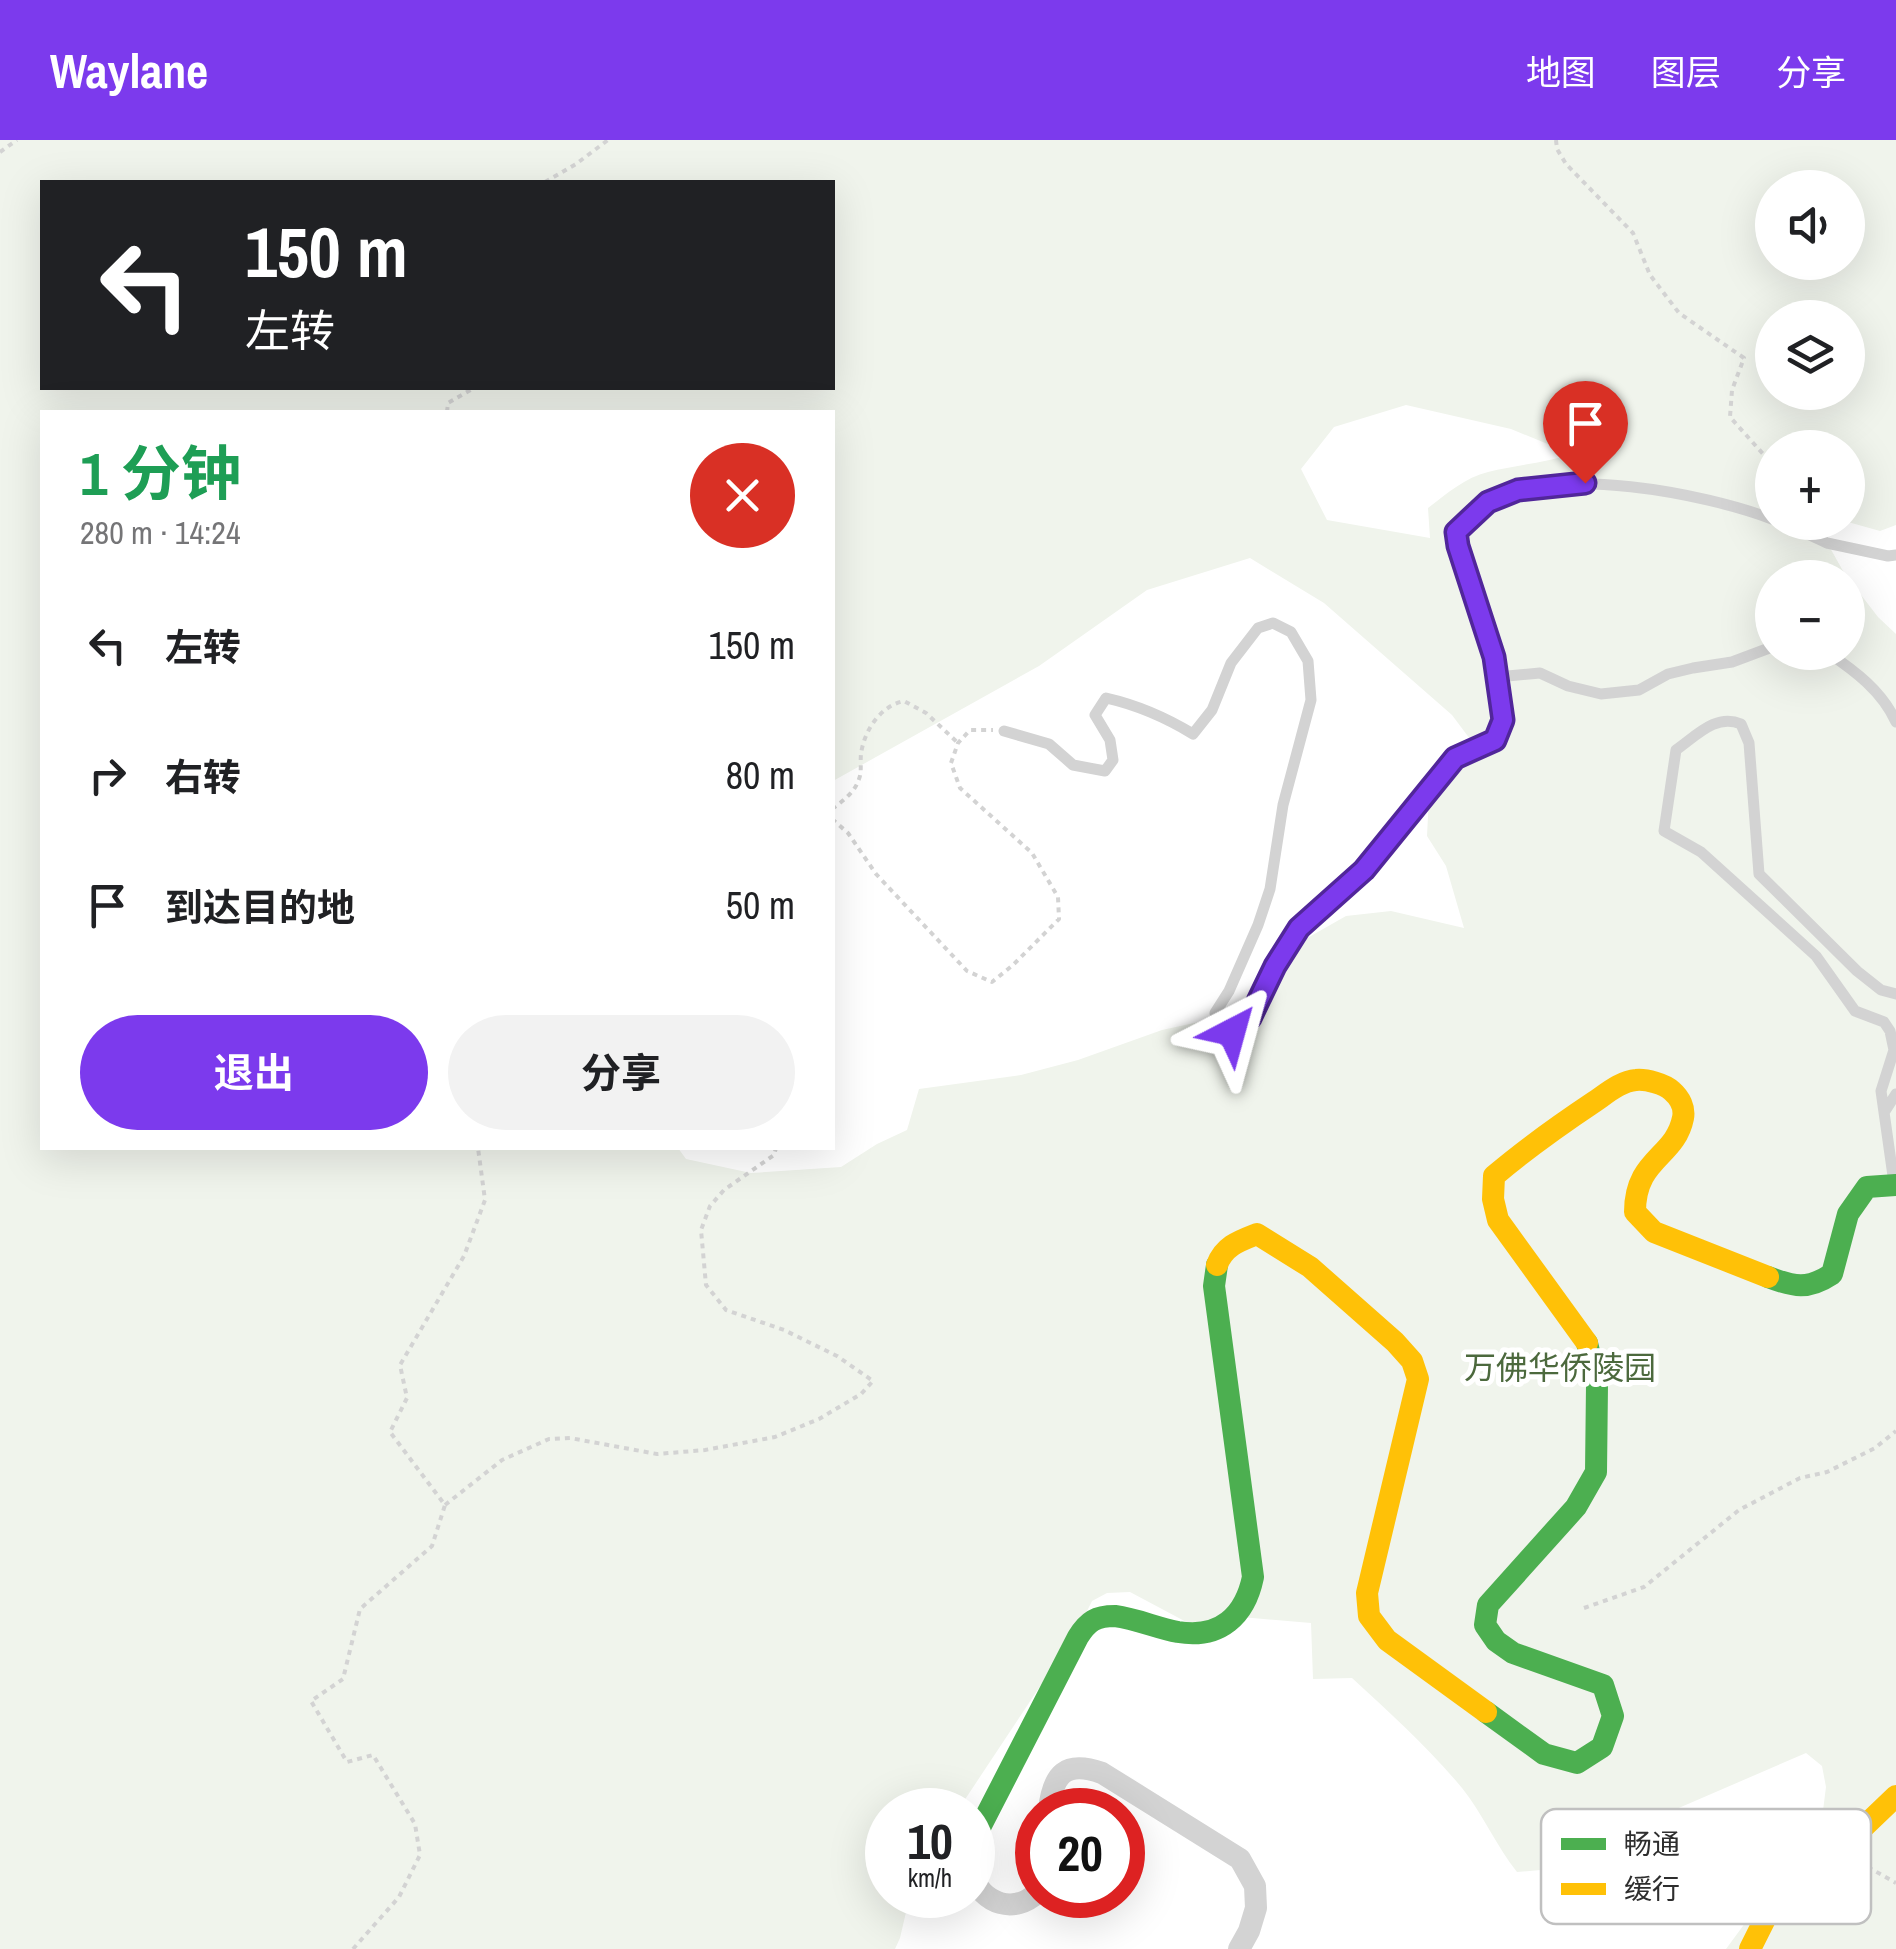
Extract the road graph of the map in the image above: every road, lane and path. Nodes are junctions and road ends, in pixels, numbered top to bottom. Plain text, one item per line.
1 (17, 140) edge
2 (608, 140) edge
3 (1556, 140) edge
4 (0, 152) edge
5 (548, 180) edge
6 (471, 390) edge
7 (447, 410) edge
8 (1755, 445) edge
9 (1755, 513) edge
10 (1819, 540) edge
11 (1896, 556) edge
12 (1755, 653) edge
13 (1853, 670) edge
14 (1497, 677) junction
15 (1896, 722) edge
16 (1004, 730) joint
17 (958, 743) junction
18 (835, 806) edge
19 (835, 822) edge
20 (1896, 994) edge
21 (1896, 1094) edge
22 (1885, 1111) junction
23 (478, 1150) edge
24 (775, 1150) edge
25 (1895, 1185) edge
26 (1896, 1431) edge
27 (445, 1505) junction
28 (1584, 1608) dead end
29 (1052, 1788) edge
30 (1125, 1788) edge
31 (1896, 1796) edge
32 (995, 1798) edge
33 (1145, 1800) edge
34 (1871, 1820) edge
35 (1871, 1869) edge
36 (1896, 1883) edge
37 (1762, 1924) edge
38 (353, 1949) edge
39 (1238, 1949) edge
40 (1750, 1949) edge

1 - 4 path
2 - 5 path
3 - 8 path
6 - 7 path
9 - 14 lane
10 - 11 lane
12 - 14 lane
13 - 15 lane
14 - 16 lane
16 - 17 path
17 - 18 path
17 - 19 path
20 - 22 lane
21 - 22 lane
22 - 25 lane
23 - 27 path
24 - 27 path
25 - 32 street
26 - 28 path
27 - 38 path
29 - 30 street
31 - 34 street
33 - 39 street
35 - 36 path
37 - 40 street

